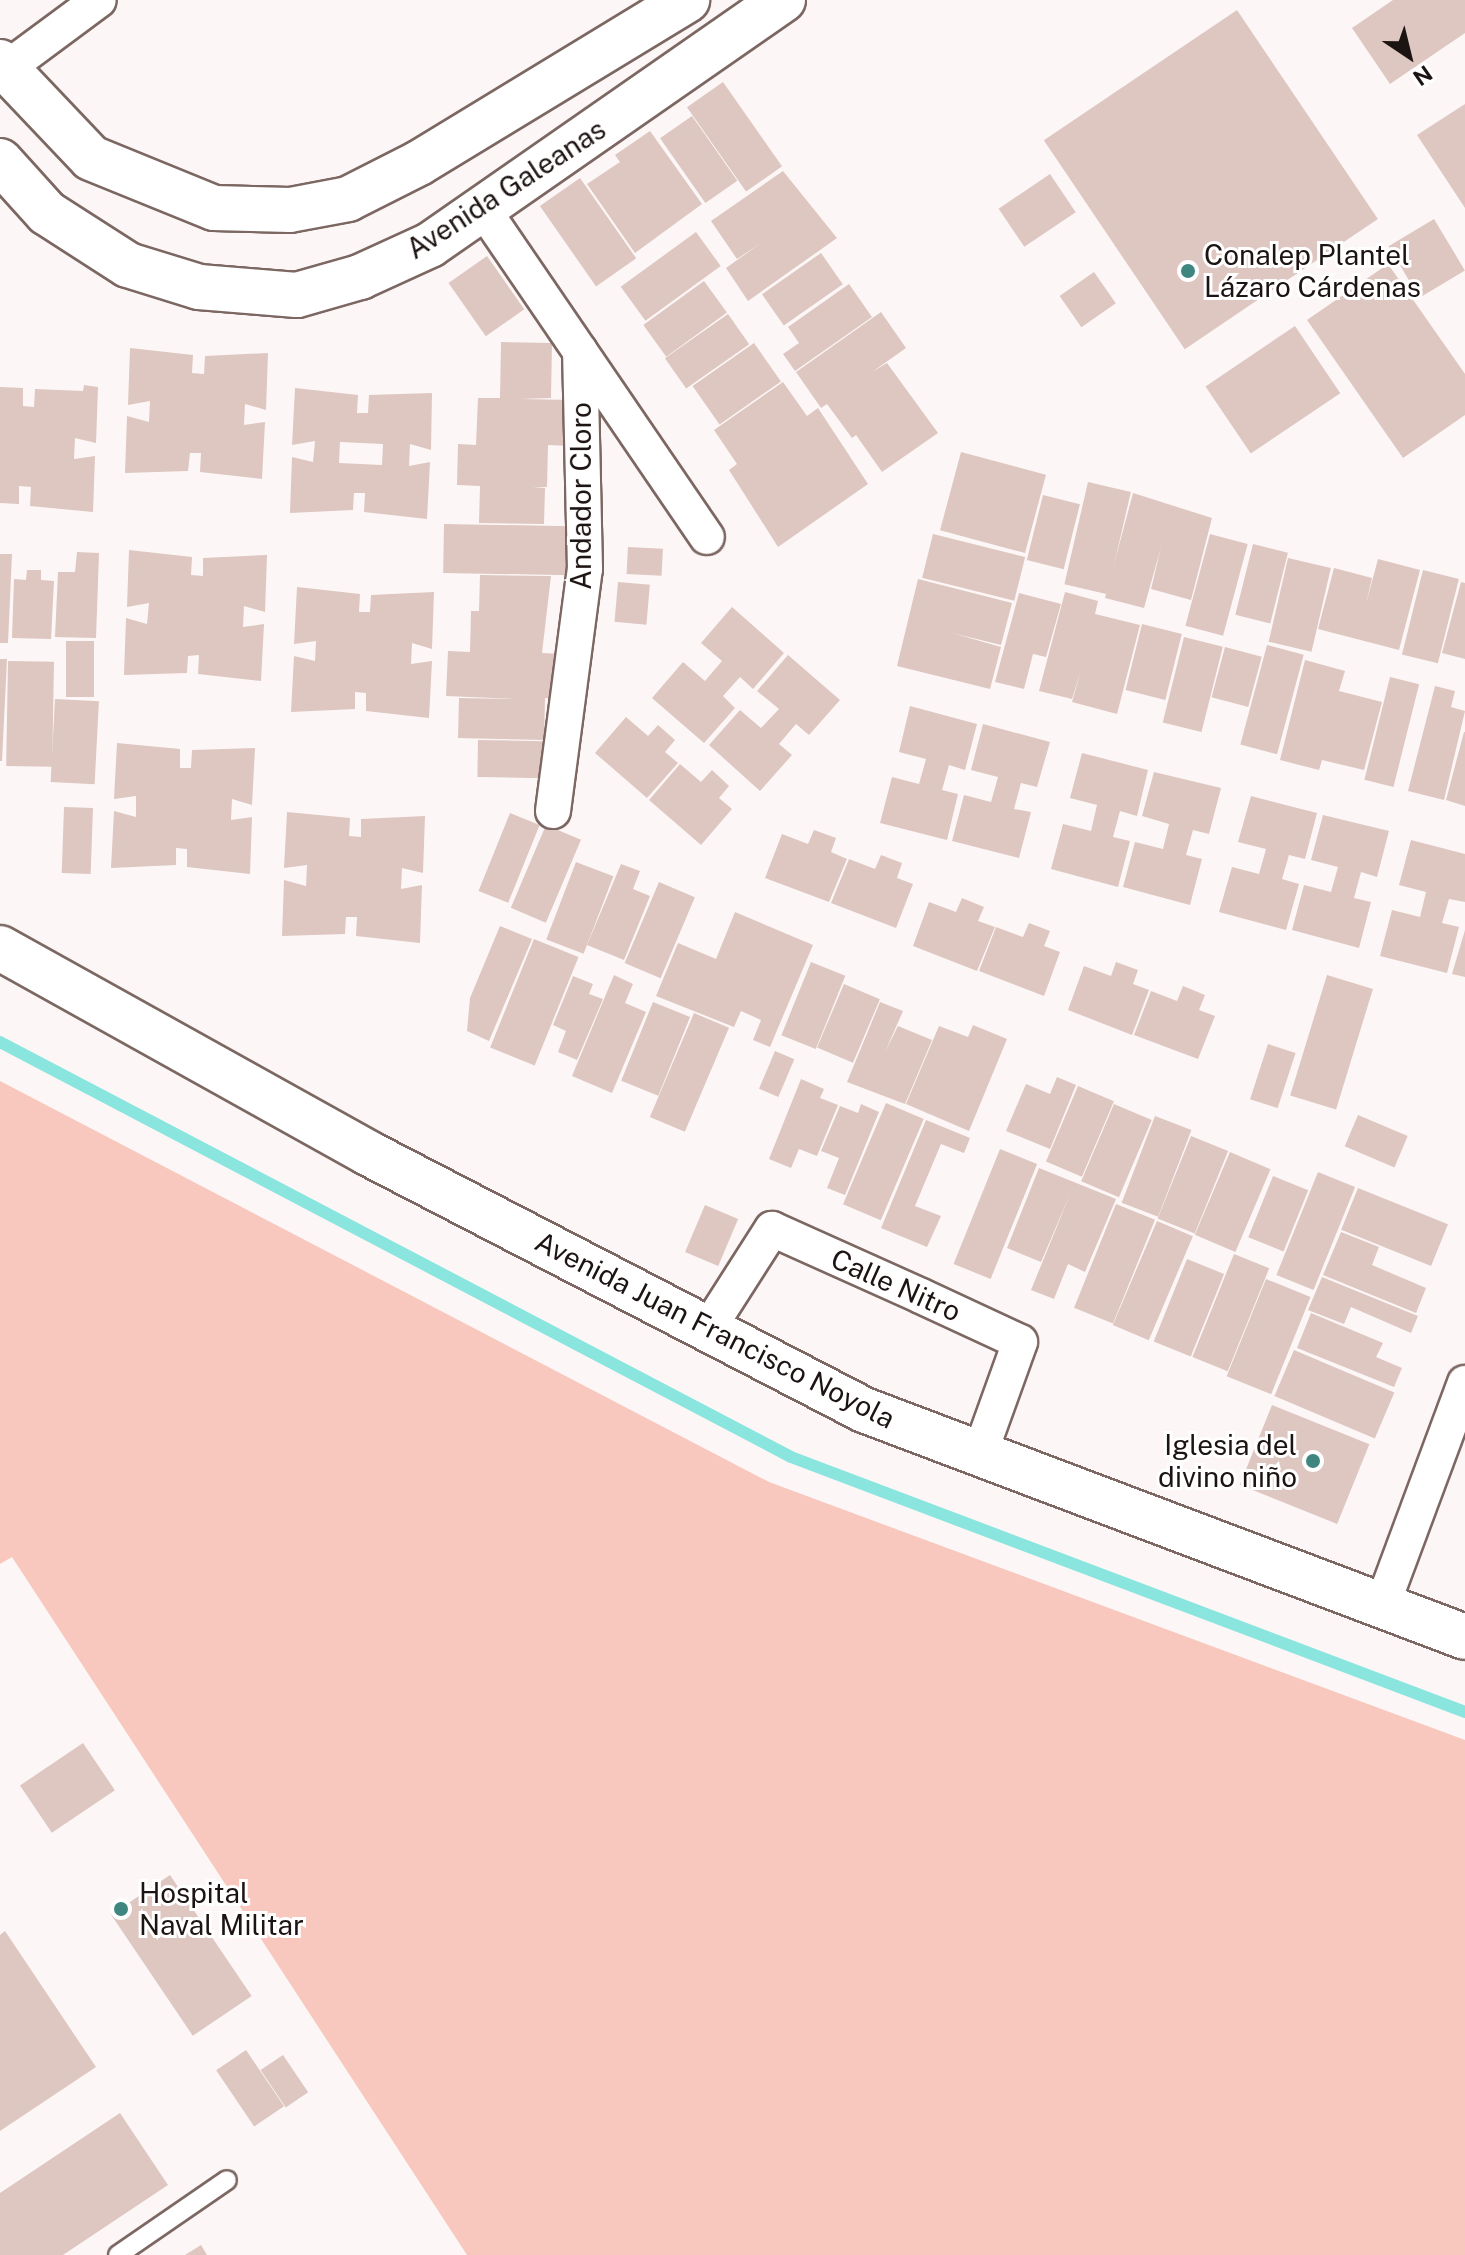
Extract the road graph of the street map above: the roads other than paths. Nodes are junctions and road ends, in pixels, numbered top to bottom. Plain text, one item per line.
1 (99, 0) edge
2 (687, 0) edge
3 (699, 0) edge
4 (783, 0) edge
5 (726, 40) junction
6 (3, 65) edge
7 (0, 161) edge
8 (483, 209) junction
9 (580, 351) junction
10 (707, 537) dead end
11 (553, 811) dead end
12 (0, 948) edge
13 (708, 1329) junction
14 (1465, 1383) edge
15 (980, 1453) junction
16 (1382, 1606) junction
17 (1465, 1637) edge
18 (227, 2180) dead end
19 (118, 2255) edge

1 - 6 street
2 - 6 street
3 - 5 street
4 - 5 street, Avenida Galeanas
5 - 8 street, Avenida Galeanas
7 - 8 street, Avenida Galeanas
8 - 9 street
9 - 10 street
9 - 11 street, Andador Cloro
12 - 13 street, Avenida Juan Francisco Noyola
13 - 15 street, Avenida Juan Francisco Noyola
13 - 15 street, Calle Nitro
14 - 16 street
15 - 16 street, Avenida Juan Francisco Noyola
16 - 17 street, Avenida Juan Francisco Noyola
18 - 19 lane

